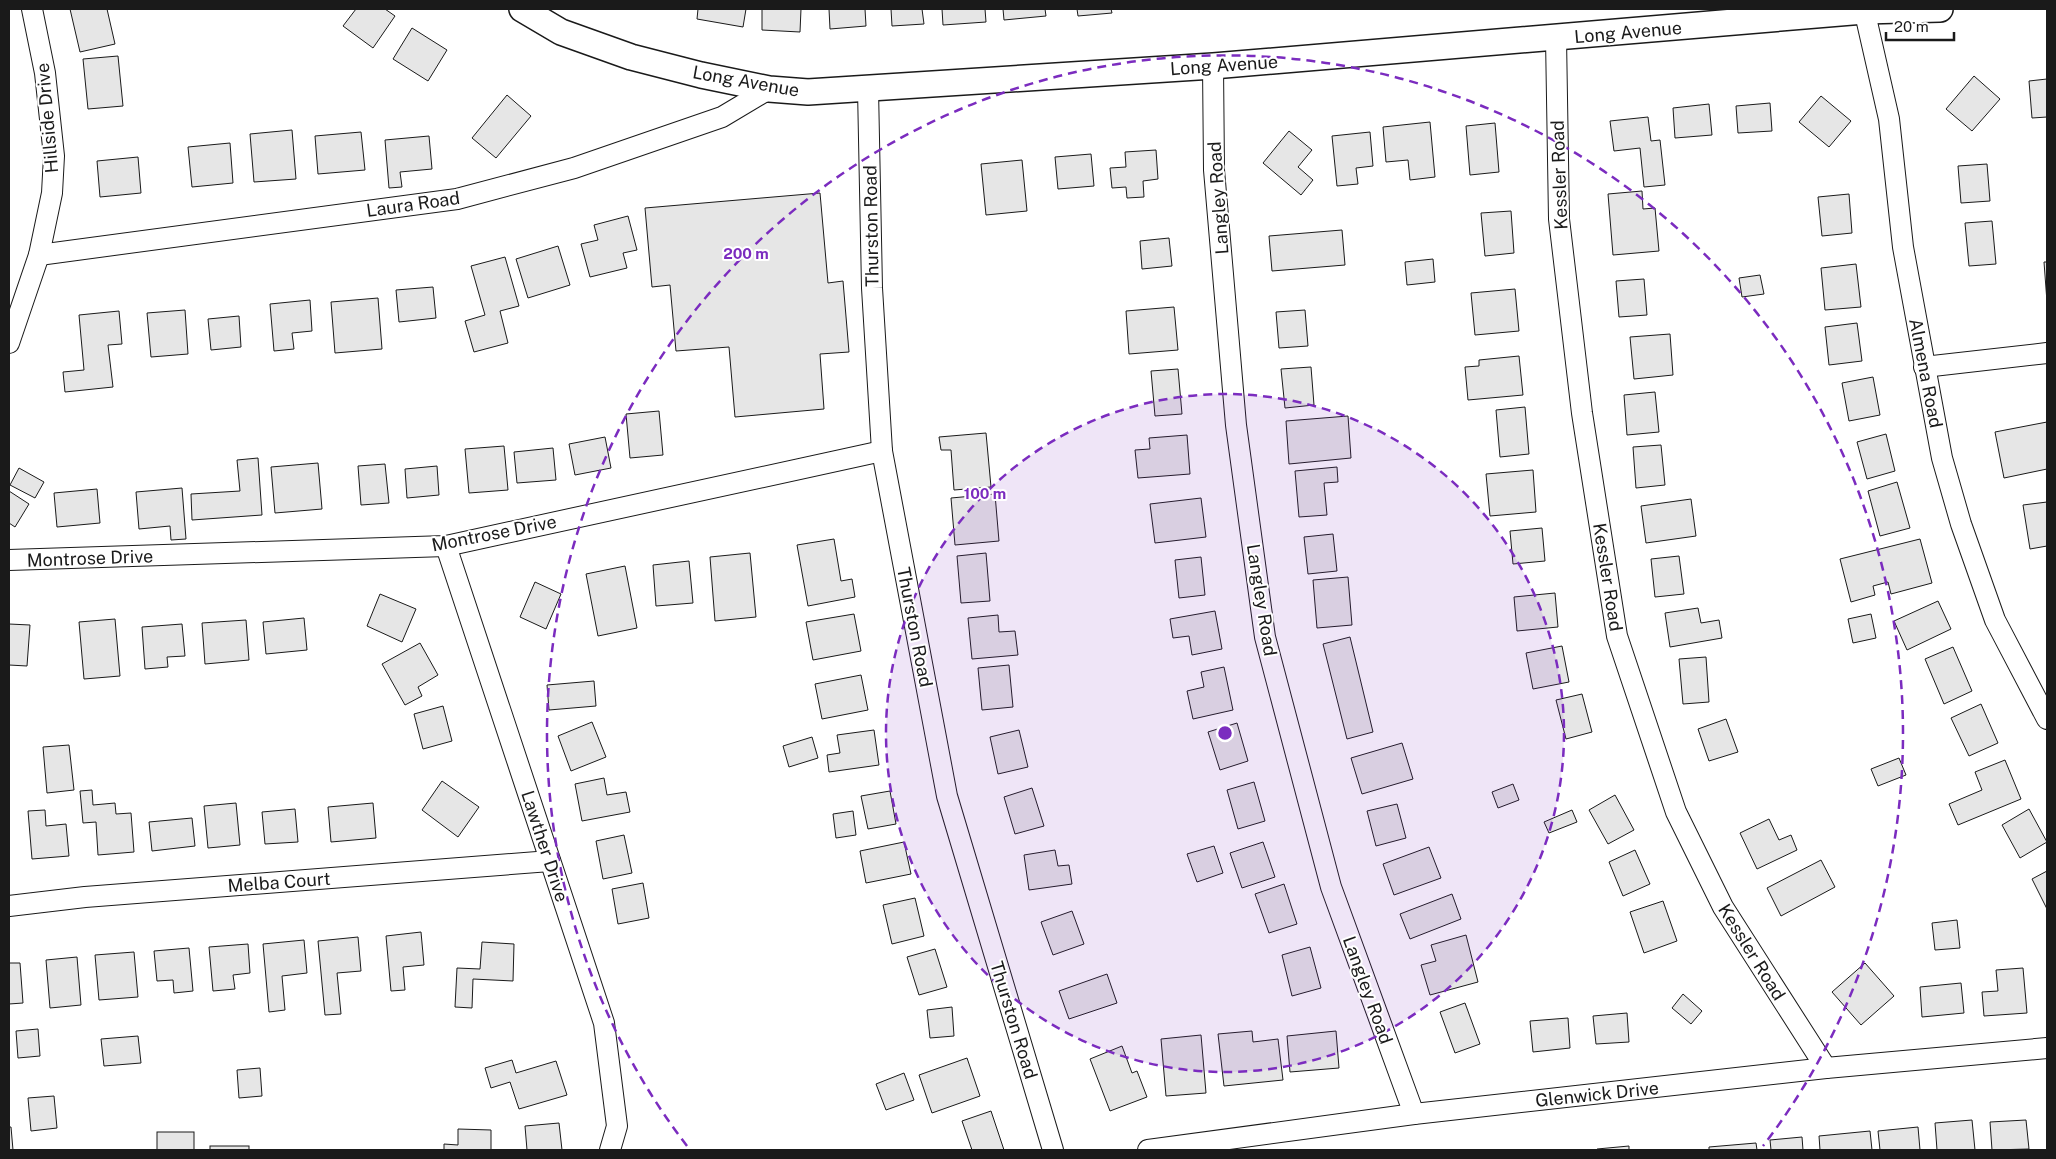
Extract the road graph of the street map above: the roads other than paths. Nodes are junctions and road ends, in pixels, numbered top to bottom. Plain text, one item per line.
1 (32, 9) edge
2 (522, 9) edge
3 (1940, 9) edge
4 (1864, 10) edge
5 (1556, 38) junction
6 (1213, 66) junction
7 (769, 89) junction
8 (868, 89) junction
9 (40, 254) junction
10 (9, 343) edge
11 (2047, 353) edge
12 (1924, 367) junction
13 (882, 451) junction
14 (446, 546) junction
15 (9, 560) edge
16 (2047, 720) edge
17 (550, 861) junction
18 (9, 906) edge
19 (2047, 1048) edge
20 (1826, 1068) junction
21 (1414, 1114) junction
22 (610, 1150) edge
23 (1053, 1150) edge
24 (1148, 1150) edge

1 - 9 street, Hillside Drive
2 - 7 street, Long Avenue
3 - 4 street, Long Avenue
4 - 5 street, Long Avenue
4 - 12 street, Almena Road
5 - 6 street, Long Avenue
5 - 20 street, Kessler Road
6 - 8 street, Long Avenue
6 - 21 street, Langley Road
7 - 8 street, Long Avenue
7 - 9 street, Laura Road
8 - 13 street, Thurston Road
9 - 10 street, Hillside Drive
11 - 12 street
12 - 16 street, Almena Road
13 - 14 street, Montrose Drive
13 - 23 street, Thurston Road
14 - 15 street, Montrose Drive
14 - 17 street, Lawther Drive
17 - 18 street, Melba Court
17 - 22 street, Lawther Drive
19 - 20 street, Glenwick Drive
20 - 21 street, Glenwick Drive
21 - 24 street, Glenwick Drive

